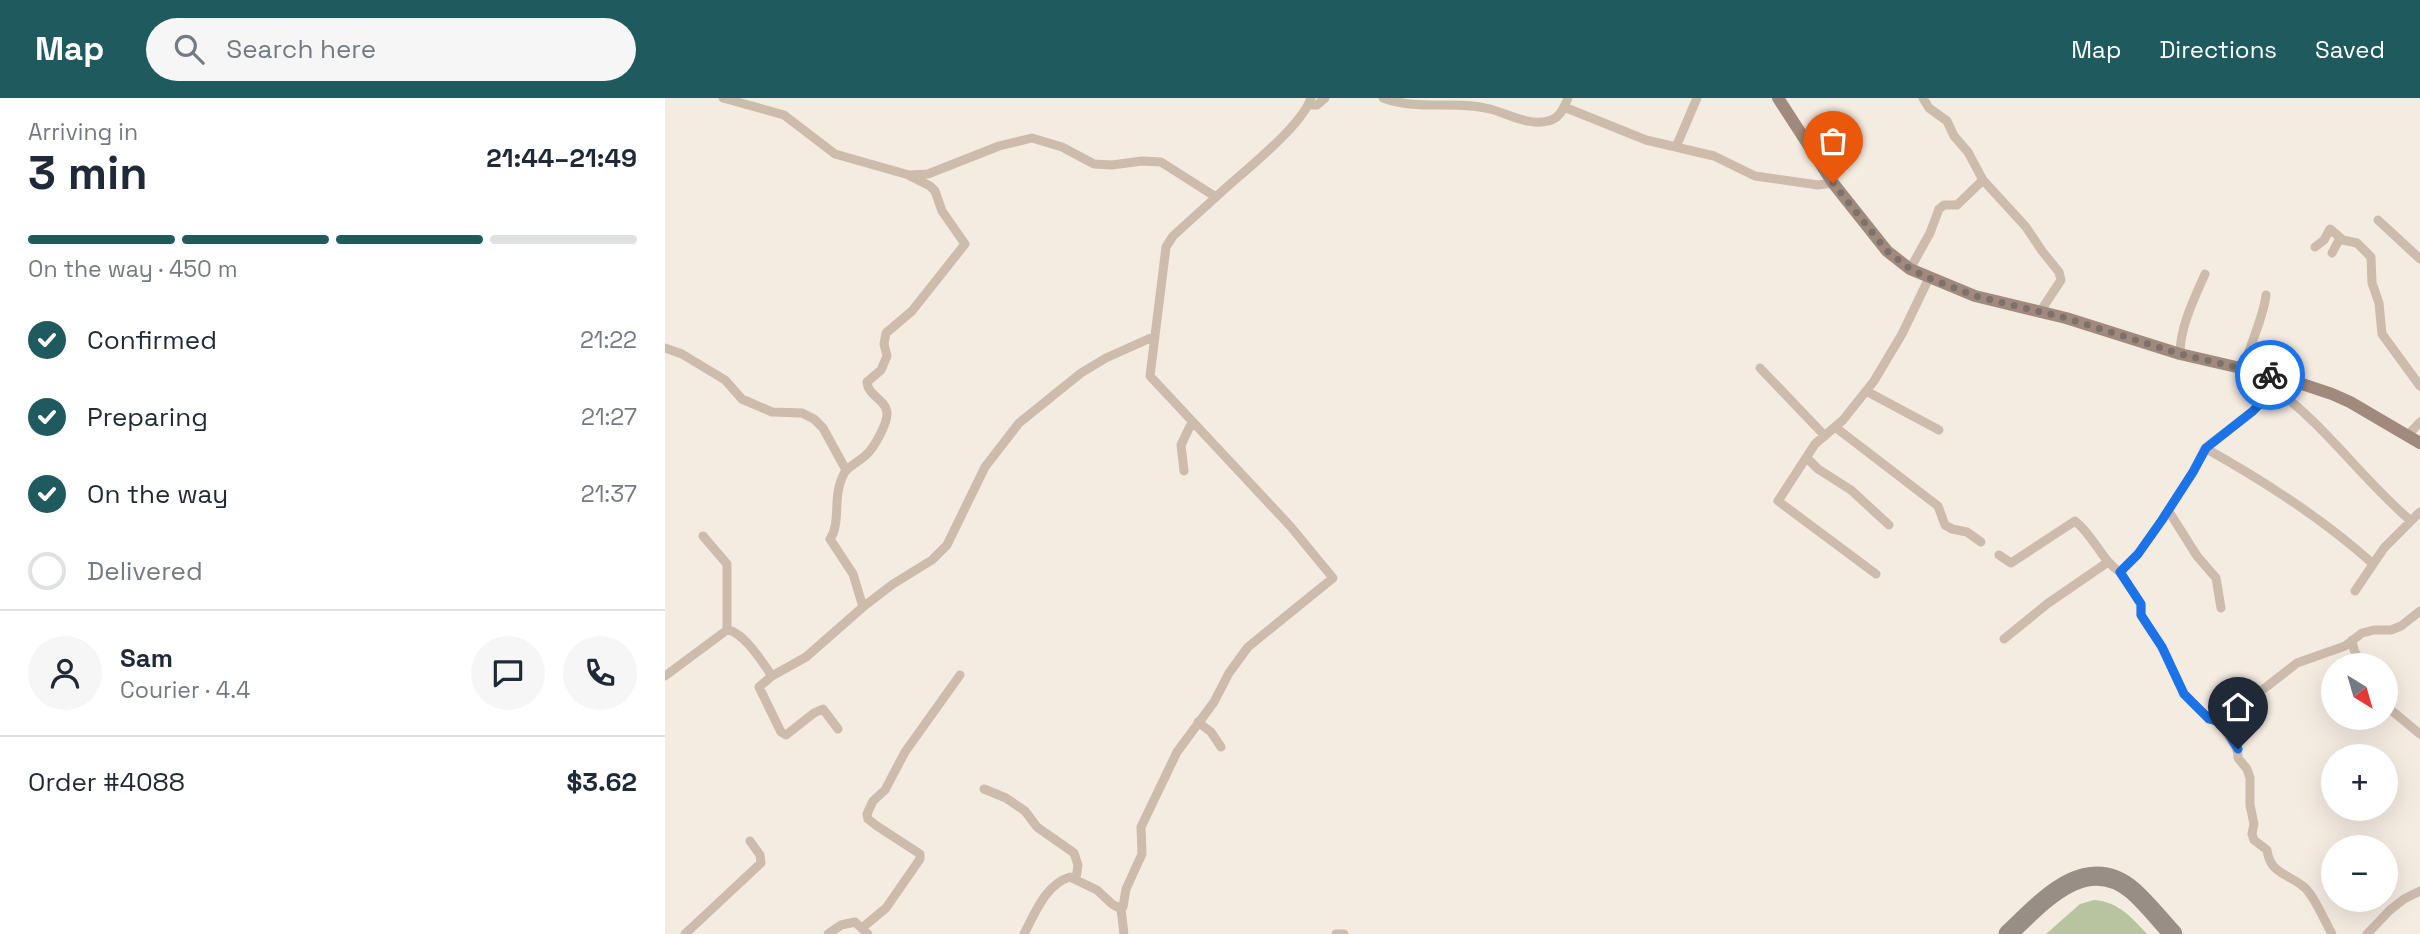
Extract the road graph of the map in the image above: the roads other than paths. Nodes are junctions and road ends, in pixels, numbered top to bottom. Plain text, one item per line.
1 (723, 98) edge
2 (1325, 98) edge
3 (1383, 98) edge
4 (1697, 98) edge
5 (1779, 98) edge
6 (1923, 98) edge
7 (1309, 101) edge
8 (1566, 102) edge
9 (1675, 147) junction
10 (909, 175) junction
11 (1983, 180) junction
12 (1833, 183) junction
13 (1216, 197) junction
14 (2378, 220) dead end
15 (2340, 238) junction
16 (2315, 247) dead end
17 (2333, 254) dead end
18 (2420, 259) edge
19 (1910, 269) junction
20 (2205, 274) dead end
21 (1929, 278) junction
22 (2266, 295) dead end
23 (2040, 312) junction
24 (1155, 336) junction
25 (665, 348) edge
26 (2180, 354) junction
27 (1760, 368) dead end
28 (2245, 369) junction
29 (2275, 382) junction
30 (2420, 386) edge
31 (1867, 391) junction
32 (1192, 422) junction
33 (2420, 422) edge
34 (1835, 427) junction
35 (1940, 430) dead end
36 (2408, 435) junction
37 (1825, 436) junction
38 (2420, 443) edge
39 (2206, 448) junction
40 (1807, 458) junction
41 (846, 470) junction
42 (1184, 471) dead end
43 (2168, 510) junction
44 (2420, 512) edge
45 (2411, 521) junction
46 (1889, 525) dead end
47 (703, 536) dead end
48 (1981, 542) dead end
49 (1999, 555) dead end
50 (2108, 562) junction
51 (2372, 563) junction
52 (2120, 572) junction
53 (1875, 574) dead end
54 (2355, 591) dead end
55 (863, 607) junction
56 (2221, 608) dead end
57 (2420, 611) edge
58 (727, 630) junction
59 (2004, 639) dead end
60 (2352, 640) junction
61 (2356, 653) edge
62 (960, 675) dead end
63 (665, 676) edge
64 (772, 676) junction
65 (2398, 716) edge
66 (1198, 722) junction
67 (2225, 723) junction
68 (838, 729) dead end
69 (2420, 734) edge
70 (1221, 747) dead end
71 (984, 789) dead end
72 (750, 841) dead end
73 (1076, 879) junction
74 (2420, 891) edge
75 (1121, 909) junction
76 (865, 931) edge
77 (685, 934) edge
78 (828, 934) edge
79 (1024, 934) edge
80 (1124, 934) edge
81 (1336, 934) edge
82 (1344, 934) edge
83 (2332, 934) edge
84 (2367, 934) edge

1 - 10 street
2 - 7 street
3 - 8 street
4 - 9 street
5 - 12 street
6 - 11 street
7 - 13 street
8 - 9 street
9 - 12 street
10 - 13 street
10 - 41 street
11 - 19 street
11 - 23 street
12 - 19 street
13 - 24 street
14 - 18 street
15 - 16 street
15 - 17 street
15 - 30 street
19 - 21 street
20 - 26 street
21 - 23 street
21 - 31 street
22 - 28 street
23 - 26 street
24 - 32 street
24 - 55 street
25 - 41 street
26 - 28 street
27 - 37 street
28 - 29 street
29 - 36 street
29 - 39 street
29 - 45 street
31 - 34 street
31 - 35 street
32 - 42 street
32 - 66 street
33 - 36 street
34 - 37 street
34 - 48 street
36 - 38 street
37 - 40 street
39 - 43 street
39 - 51 street
40 - 46 street
40 - 53 street
41 - 55 street
43 - 52 street
43 - 56 street
44 - 45 street
45 - 51 street
47 - 58 street
49 - 50 street
50 - 52 street
50 - 59 street
51 - 54 street
52 - 67 street
55 - 64 street
57 - 60 street
58 - 63 street
58 - 64 street
60 - 61 street
60 - 67 street
62 - 76 street
64 - 68 street
65 - 69 street
66 - 70 street
66 - 75 street
67 - 83 street
71 - 73 street
72 - 77 street
73 - 75 street
73 - 79 street
74 - 84 street
75 - 80 street
76 - 78 street
81 - 82 street

